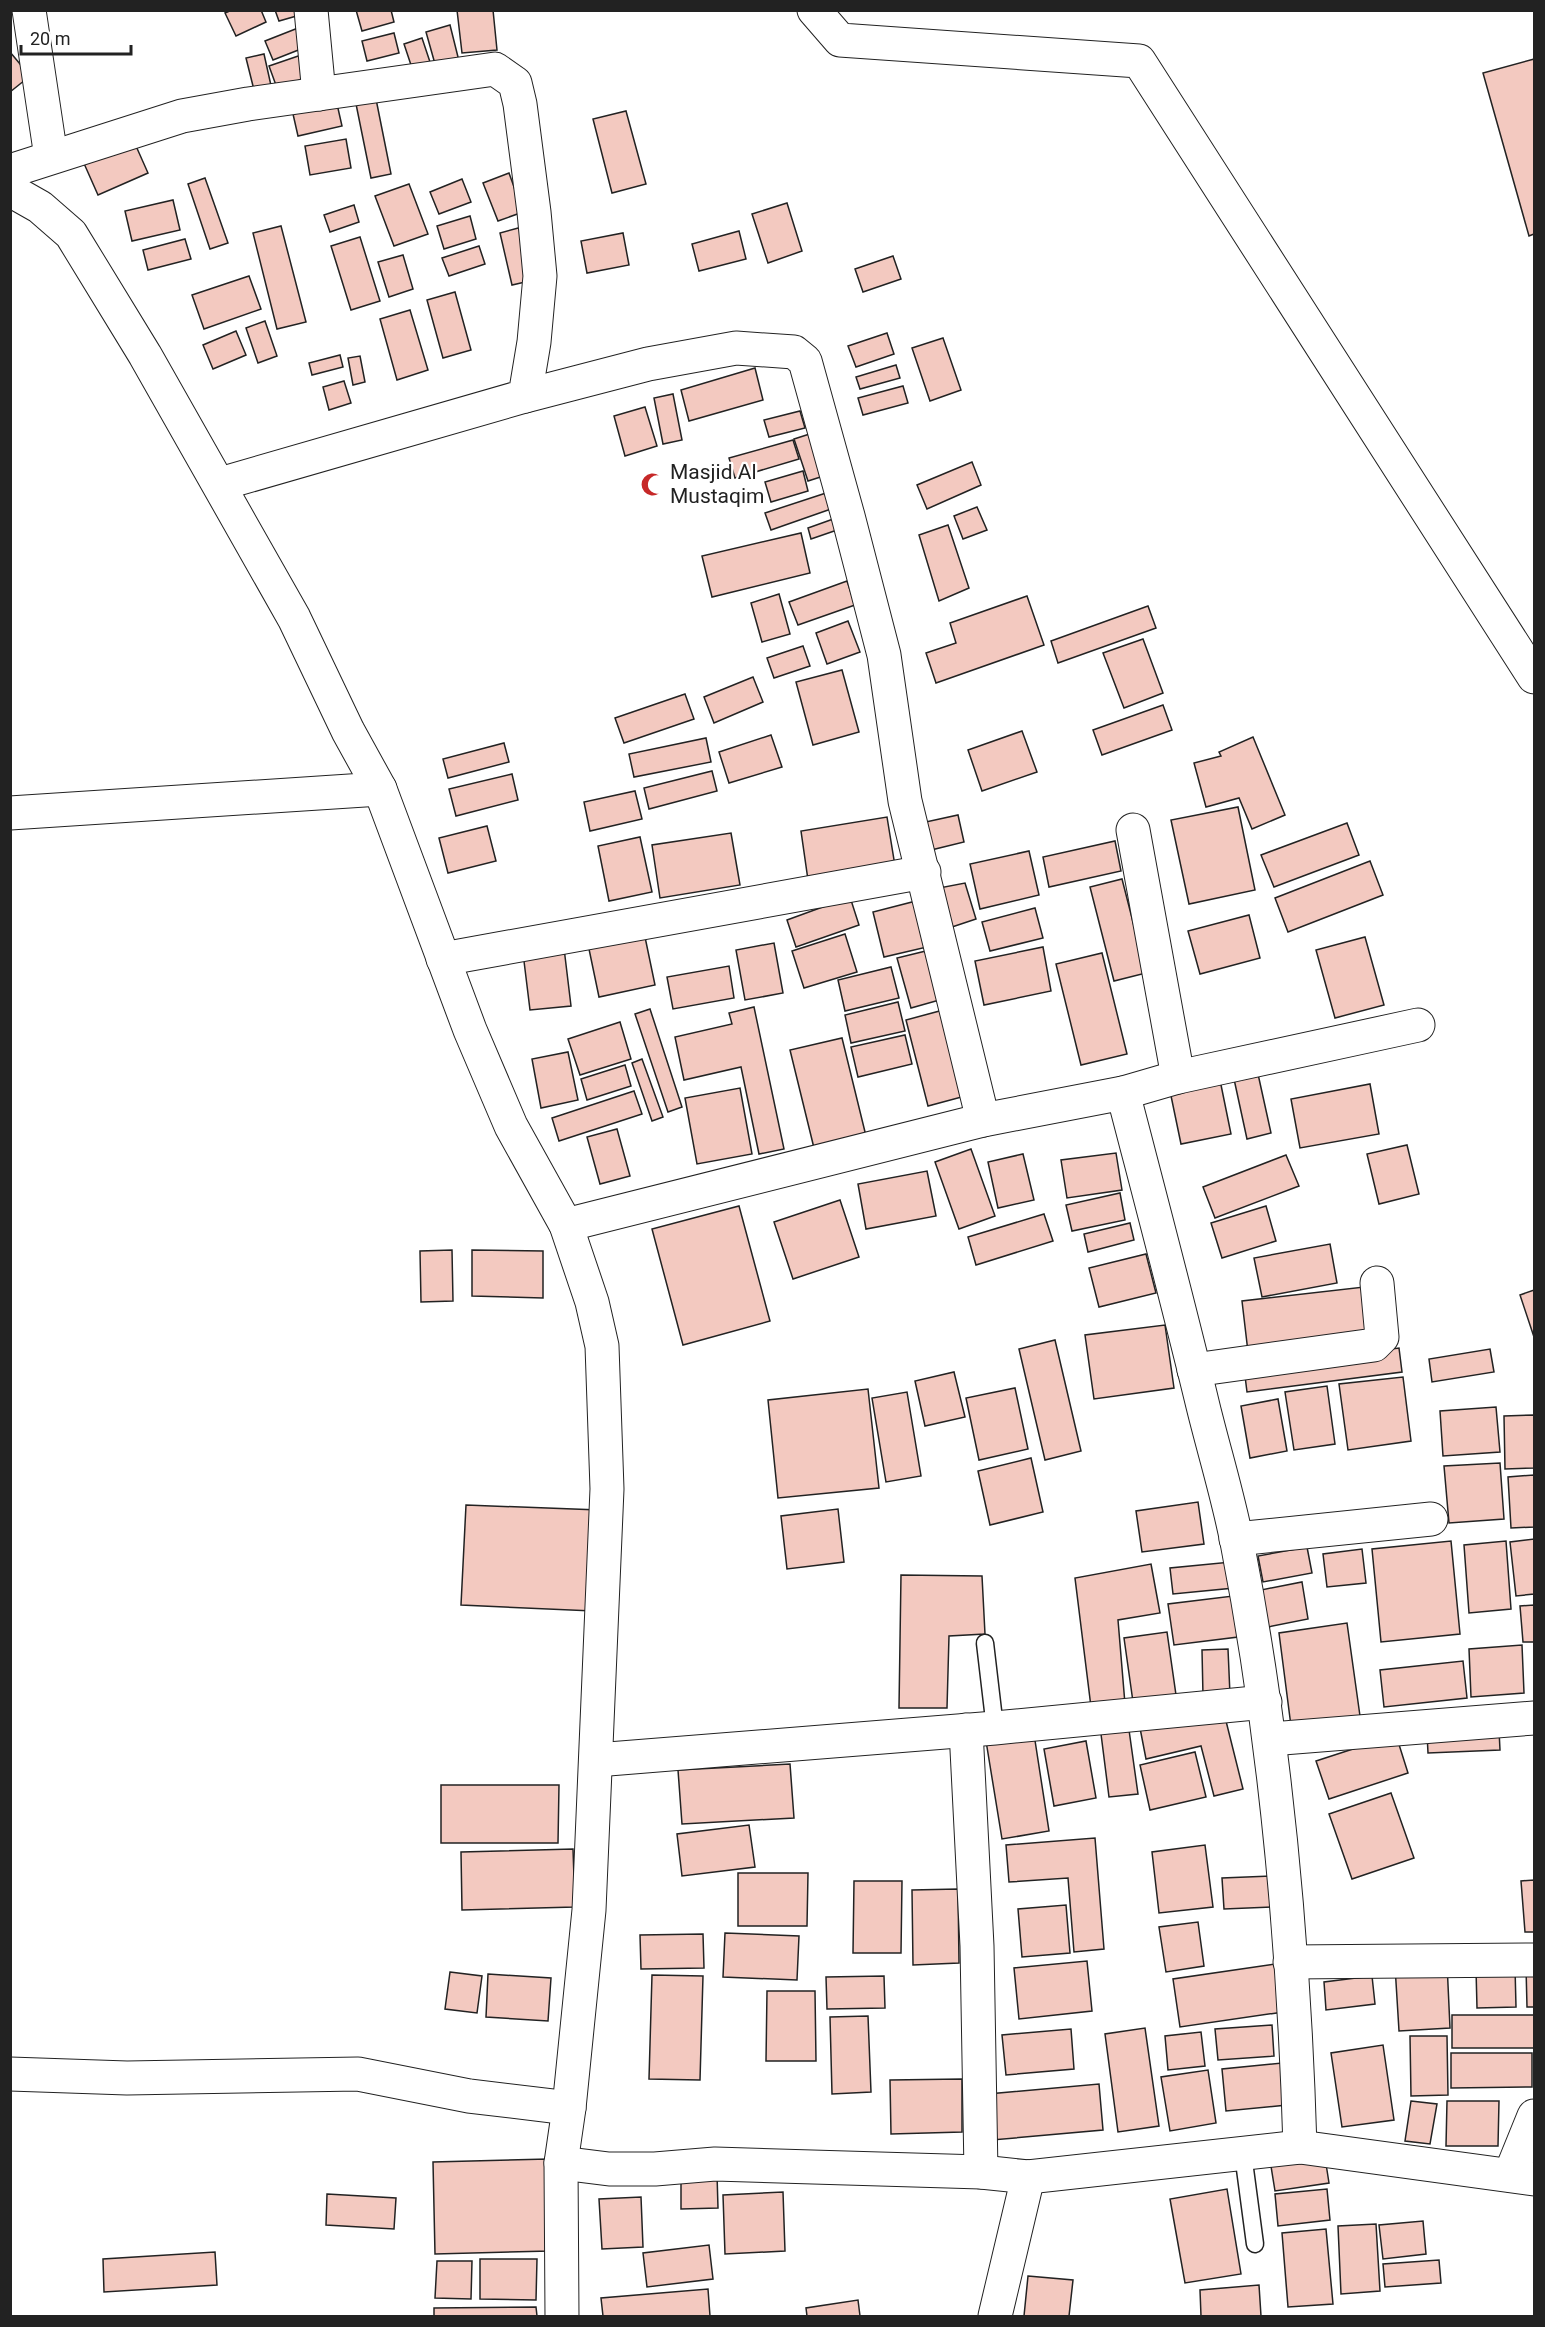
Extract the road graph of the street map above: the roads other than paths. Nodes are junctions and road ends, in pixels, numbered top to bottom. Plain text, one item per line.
1 (29, 10) edge
2 (311, 10) edge
3 (814, 10) edge
4 (319, 94) junction
5 (51, 157) junction
6 (10, 171) edge
7 (10, 190) edge
8 (525, 396) junction
9 (220, 484) junction
10 (1534, 677) edge
11 (380, 789) junction
12 (10, 813) edge
13 (1133, 830) dead end
14 (924, 872) junction
15 (443, 959) junction
16 (1418, 1025) dead end
17 (1178, 1077) junction
18 (1124, 1093) junction
19 (983, 1120) junction
20 (566, 1225) junction
21 (1377, 1283) dead end
22 (1194, 1370) junction
23 (1431, 1519) dead end
24 (1236, 1539) junction
25 (985, 1643) dead end
26 (1265, 1702) junction
27 (1534, 1718) edge
28 (981, 1729) junction
29 (1270, 1739) junction
30 (596, 1760) junction
31 (1534, 1960) edge
32 (1290, 1962) junction
33 (10, 2074) edge
34 (569, 2108) junction
35 (1534, 2116) edge
36 (1300, 2146) junction
37 (1243, 2154) junction
38 (561, 2163) junction
39 (981, 2172) junction
40 (1028, 2177) junction
41 (1522, 2177) edge
42 (1255, 2244) dead end
43 (562, 2316) edge
44 (995, 2316) edge

1 - 5 street
2 - 4 street
3 - 10 street
4 - 5 street
4 - 8 street
5 - 6 street
7 - 9 street
8 - 9 street
8 - 14 street
9 - 11 street
11 - 12 street
11 - 15 street
13 - 17 street
14 - 15 street
14 - 19 street
15 - 20 street
16 - 17 street
17 - 18 street
18 - 19 street
18 - 22 street
19 - 20 street
20 - 30 street
21 - 22 street
22 - 24 street
23 - 24 street
24 - 26 street
25 - 28 lane
26 - 28 street
26 - 29 street
27 - 29 street
28 - 30 street
28 - 39 street
29 - 32 street
30 - 34 street
31 - 32 street
32 - 36 street
33 - 34 street
34 - 38 street
35 - 41 street
36 - 37 street
36 - 41 street
37 - 40 street
37 - 42 lane
38 - 39 street
38 - 43 street
39 - 40 street
40 - 44 street

